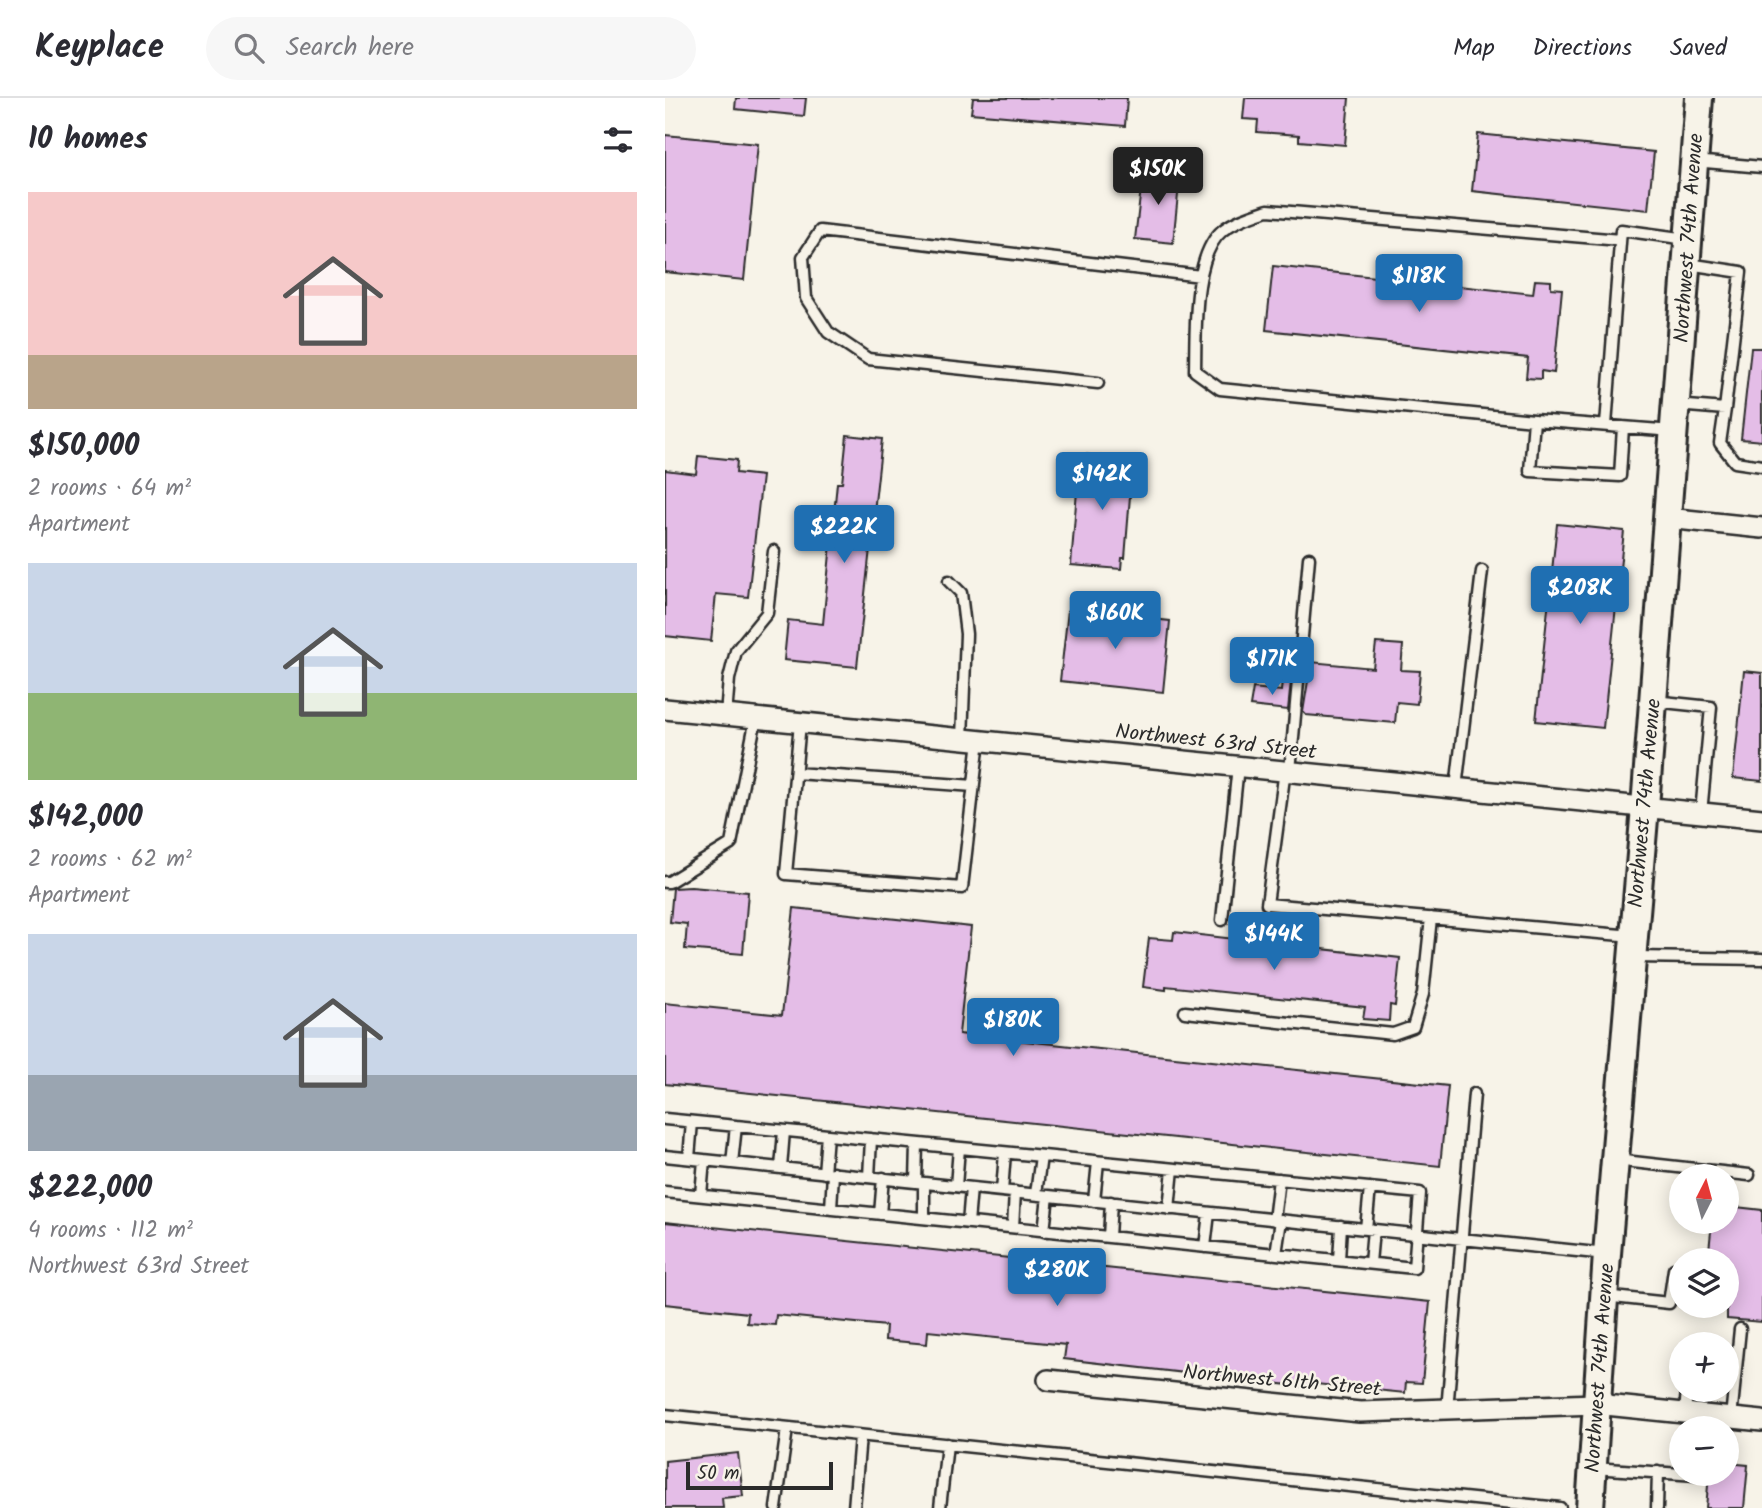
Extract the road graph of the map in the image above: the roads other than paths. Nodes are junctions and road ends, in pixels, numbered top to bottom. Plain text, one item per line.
1 (1699, 98) edge
2 (1694, 161) junction
3 (1762, 167) edge
4 (1620, 240) junction
5 (1687, 251) junction
6 (1201, 276) junction
7 (1098, 383) dead end
8 (1725, 409) junction
9 (1675, 418) junction
10 (1534, 420) junction
11 (1606, 425) junction
12 (1623, 427) junction
13 (1762, 466) edge
14 (1667, 518) junction
15 (1762, 528) edge
16 (774, 551) dead end
17 (1308, 558) dead end
18 (1482, 571) dead end
19 (949, 580) dead end
20 (1653, 701) junction
21 (665, 709) edge
22 (726, 715) junction
23 (756, 718) junction
24 (800, 723) junction
25 (970, 740) junction
26 (1238, 766) junction
27 (1287, 771) junction
28 (796, 773) junction
29 (974, 786) junction
30 (1456, 788) junction
31 (1645, 807) junction
32 (1701, 813) junction
33 (1762, 819) edge
34 (665, 882) edge
35 (1431, 918) junction
36 (1222, 920) dead end
37 (1632, 946) junction
38 (1762, 960) edge
39 (1185, 1012) dead end
40 (1474, 1094) dead end
41 (665, 1119) edge
42 (692, 1122) junction
43 (736, 1126) junction
44 (784, 1131) junction
45 (827, 1135) junction
46 (871, 1139) junction
47 (917, 1144) junction
48 (959, 1148) junction
49 (1006, 1153) junction
50 (665, 1156) edge
51 (1041, 1156) junction
52 (688, 1158) junction
53 (704, 1160) junction
54 (1615, 1160) junction
55 (1098, 1162) junction
56 (732, 1163) junction
57 (781, 1168) junction
58 (1173, 1169) junction
59 (829, 1173) junction
60 (1749, 1175) dead end
61 (869, 1177) junction
62 (883, 1178) junction
63 (1279, 1179) junction
64 (920, 1182) junction
65 (955, 1186) junction
66 (971, 1188) junction
67 (1370, 1188) junction
68 (1002, 1191) junction
69 (665, 1192) edge
70 (1015, 1192) junction
71 (701, 1195) junction
72 (1036, 1195) junction
73 (1048, 1196) junction
74 (1094, 1201) junction
75 (1111, 1202) junction
76 (831, 1209) junction
77 (1169, 1209) junction
78 (1209, 1213) junction
79 (880, 1214) junction
80 (924, 1218) junction
81 (1278, 1220) junction
82 (968, 1223) junction
83 (1341, 1226) junction
84 (1013, 1227) junction
85 (1369, 1229) junction
86 (1044, 1231) junction
87 (1417, 1234) junction
88 (1109, 1237) junction
89 (1460, 1239) junction
90 (1205, 1247) junction
91 (1276, 1254) junction
92 (1607, 1254) junction
93 (1339, 1260) junction
94 (1370, 1264) junction
95 (1604, 1296) junction
96 (1669, 1303) edge
97 (1740, 1329) dead end
98 (1048, 1381) dead end
99 (1686, 1402) edge
100 (1596, 1404) junction
101 (1447, 1410) junction
102 (1685, 1413) junction
103 (665, 1415) edge
104 (1713, 1416) edge
105 (1731, 1416) edge
106 (1739, 1419) edge
107 (1762, 1421) edge
108 (787, 1429) junction
109 (860, 1436) junction
110 (947, 1444) junction
111 (1592, 1468) junction
112 (1658, 1472) junction
113 (1669, 1473) edge
114 (1508, 1505) edge
115 (776, 1508) edge
116 (854, 1508) edge
117 (940, 1508) edge
118 (1560, 1508) edge
119 (1590, 1508) edge
120 (1657, 1508) edge

1 - 2 street, Northwest 74th Avenue
2 - 3 lane
2 - 5 street, Northwest 74th Avenue
4 - 5 lane
4 - 6 lane
4 - 11 lane
5 - 8 lane
5 - 9 street, Northwest 74th Avenue
6 - 7 lane
6 - 10 lane
8 - 9 lane
8 - 13 lane
9 - 12 lane
9 - 14 street, Northwest 74th Avenue
10 - 11 lane
10 - 12 lane
11 - 12 lane
14 - 15 street
14 - 20 street, Northwest 74th Avenue
16 - 22 lane
17 - 27 lane
18 - 30 lane
19 - 25 lane
20 - 31 street, Northwest 74th Avenue
20 - 32 lane
21 - 22 street, Northwest 63rd Street
22 - 23 street, Northwest 63rd Street
23 - 24 street, Northwest 63rd Street
23 - 34 lane
24 - 25 street, Northwest 63rd Street
24 - 28 lane
25 - 26 street, Northwest 63rd Street
25 - 29 lane
26 - 27 street, Northwest 63rd Street
26 - 36 lane
27 - 30 street, Northwest 63rd Street
27 - 35 lane
28 - 29 lane
28 - 29 lane
30 - 31 street, Northwest 63rd Street
31 - 32 street, Northwest 63rd Street
31 - 37 street, Northwest 74th Avenue
32 - 33 street, Northwest 63rd Street
35 - 37 lane
35 - 39 lane
37 - 38 lane
37 - 54 street, Northwest 74th Avenue
40 - 89 lane
41 - 42 lane
42 - 43 lane
42 - 52 lane
43 - 44 lane
43 - 56 lane
44 - 45 lane
44 - 57 lane
45 - 46 lane
45 - 59 lane
46 - 47 lane
46 - 61 lane
47 - 48 lane
47 - 64 lane
48 - 49 lane
48 - 65 lane
49 - 51 lane
49 - 68 lane
50 - 52 lane
51 - 55 lane
51 - 72 lane
52 - 53 lane
53 - 56 lane
53 - 71 lane
54 - 60 lane
54 - 92 street, Northwest 74th Avenue
55 - 58 lane
55 - 74 lane
56 - 57 lane
57 - 59 lane
58 - 63 lane
58 - 77 lane
59 - 61 lane
59 - 76 lane
61 - 62 lane
62 - 64 lane
62 - 79 lane
63 - 67 lane
63 - 81 lane
64 - 65 lane
64 - 80 lane
65 - 66 lane
66 - 68 lane
66 - 82 lane
67 - 85 lane
67 - 87 lane
68 - 70 lane
69 - 71 lane
70 - 72 lane
70 - 84 lane
71 - 76 lane
72 - 73 lane
73 - 74 lane
73 - 86 lane
74 - 75 lane
75 - 77 lane
75 - 88 lane
76 - 79 lane
77 - 78 lane
78 - 81 lane
78 - 90 lane
79 - 80 lane
80 - 82 lane
81 - 83 lane
81 - 91 lane
82 - 84 lane
83 - 85 lane
83 - 93 lane
84 - 86 lane
85 - 87 lane
85 - 94 lane
86 - 88 lane
87 - 89 lane
87 - 94 lane
88 - 90 lane
89 - 92 lane
89 - 101 lane
90 - 91 lane
91 - 93 lane
92 - 95 street, Northwest 74th Avenue
93 - 94 lane
95 - 96 lane
95 - 100 street, Northwest 74th Avenue
97 - 105 lane
98 - 101 street, Northwest 61th Street
99 - 102 lane
100 - 101 street, Northwest 61th Street
100 - 102 street, Northwest 61th Street
100 - 111 street, Northwest 74th Avenue
102 - 104 street, Northwest 61th Street
103 - 108 lane
106 - 107 street, Northwest 61th Street
108 - 109 lane
108 - 115 lane
109 - 110 lane
109 - 116 lane
110 - 114 lane
110 - 117 lane
111 - 112 lane
111 - 119 street, Northwest 74th Avenue
112 - 113 lane
112 - 120 lane
114 - 118 lane

